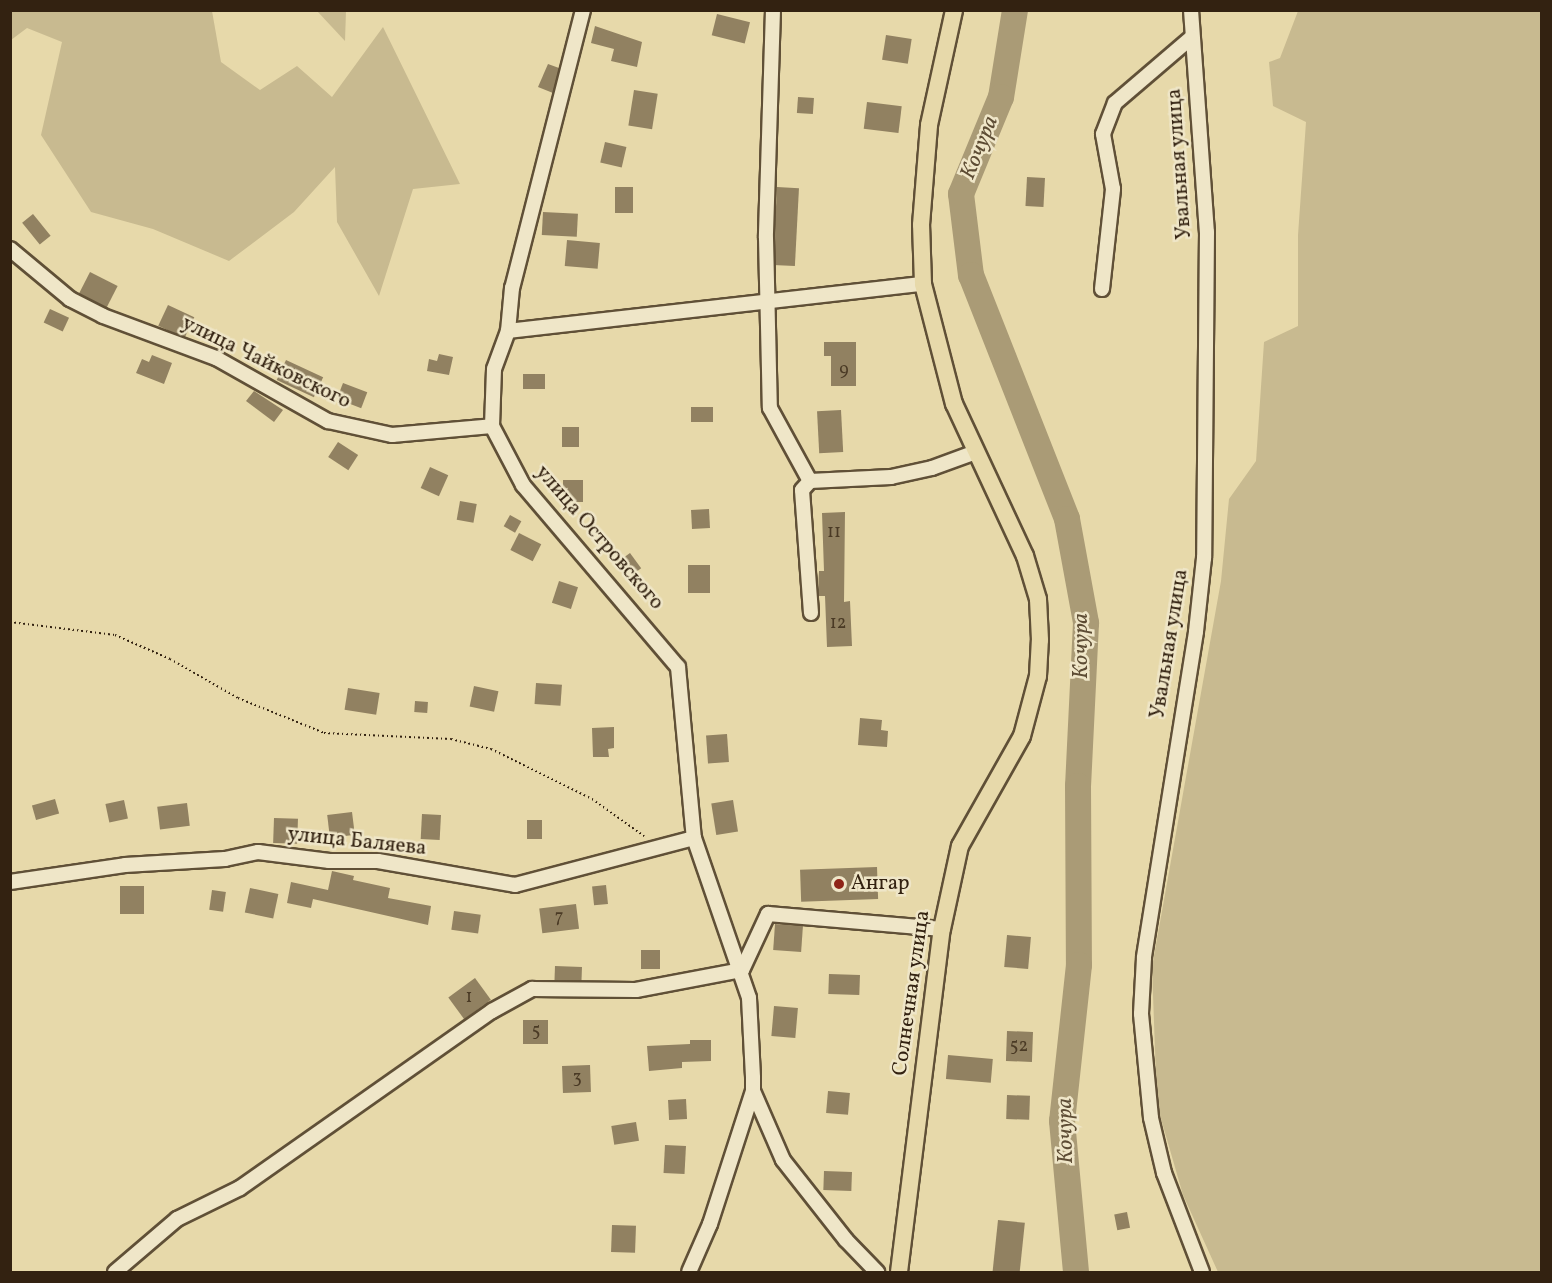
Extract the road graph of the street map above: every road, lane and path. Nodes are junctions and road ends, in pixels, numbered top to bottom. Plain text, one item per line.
1 (583, 10) edge
2 (773, 10) edge
3 (954, 10) edge
4 (1191, 10) edge
5 (1192, 36) junction
6 (10, 249) edge
7 (923, 284) junction
8 (1102, 289) dead end
9 (767, 300) junction
10 (508, 331) junction
11 (492, 426) junction
12 (976, 452) junction
13 (810, 481) junction
14 (811, 613) dead end
15 (10, 622) edge
16 (694, 838) junction
17 (662, 846) junction
18 (10, 882) edge
19 (942, 929) junction
20 (742, 970) junction
21 (753, 1091) junction
22 (115, 1272) edge
23 (689, 1272) edge
24 (877, 1272) edge
25 (899, 1272) edge
26 (1202, 1272) edge

1 - 10 street, улица Островского
2 - 9 street
3 - 7 main road, Солнечная улица
4 - 5 street, Увальная улица
5 - 8 street
5 - 26 street, Увальная улица
6 - 11 street, улица Чайковского
7 - 9 street
7 - 12 main road, Солнечная улица
9 - 10 street
9 - 13 street
10 - 11 street, улица Островского
11 - 16 street, улица Островского
12 - 13 street
12 - 19 main road, Солнечная улица
13 - 14 street
15 - 17 path
16 - 17 street, улица Баляева
16 - 20 street, улица Островского
17 - 18 street, улица Баляева
19 - 20 street
19 - 25 main road, Солнечная улица
20 - 21 street, улица Островского
20 - 22 street
21 - 23 street, улица Островского
21 - 24 street, улица Островского

